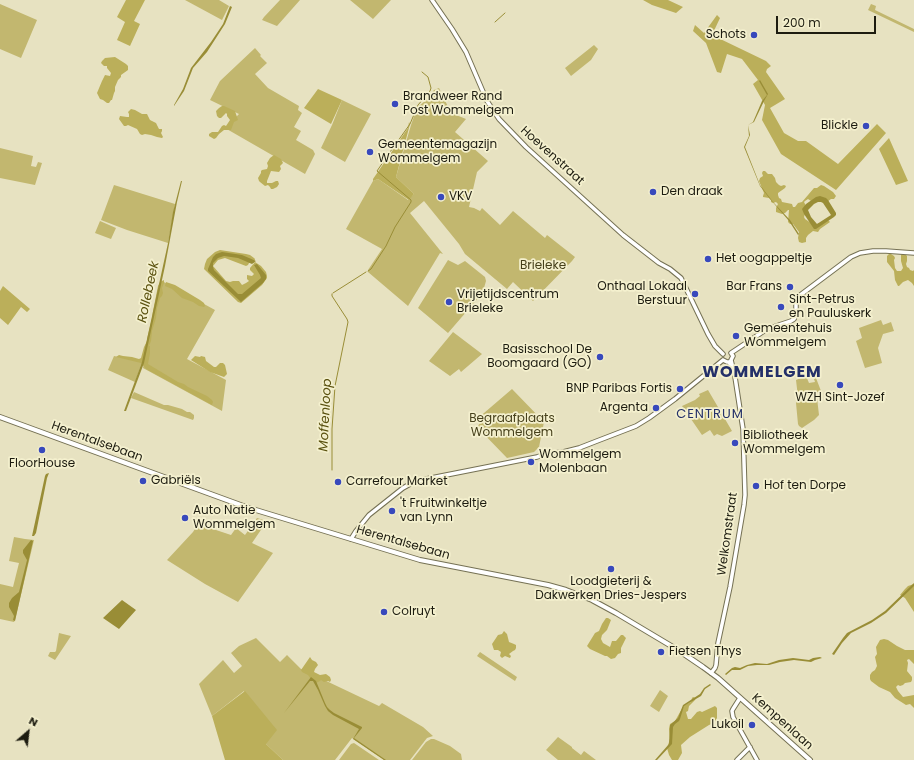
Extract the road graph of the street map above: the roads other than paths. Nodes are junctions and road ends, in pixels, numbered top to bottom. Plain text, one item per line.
1 (432, 0) edge
2 (914, 253) edge
3 (731, 353) junction
4 (723, 354) junction
5 (723, 360) junction
6 (730, 361) junction
7 (0, 417) edge
8 (351, 539) junction
9 (711, 673) junction
10 (740, 698) junction
11 (750, 747) junction
12 (737, 760) edge
13 (757, 760) edge
14 (810, 760) edge

1 - 4 street, Hoevenstraat
2 - 3 street
3 - 4 street
3 - 6 street, Welkomstraat
4 - 5 street
5 - 6 street
5 - 8 street
6 - 9 street, Welkomstraat
7 - 8 main road, Herentalsebaan
8 - 9 main road, Herentalsebaan
9 - 10 main road, Herentalsebaan
10 - 11 street
10 - 14 main road, Kempenlaan
11 - 12 street
11 - 13 street

